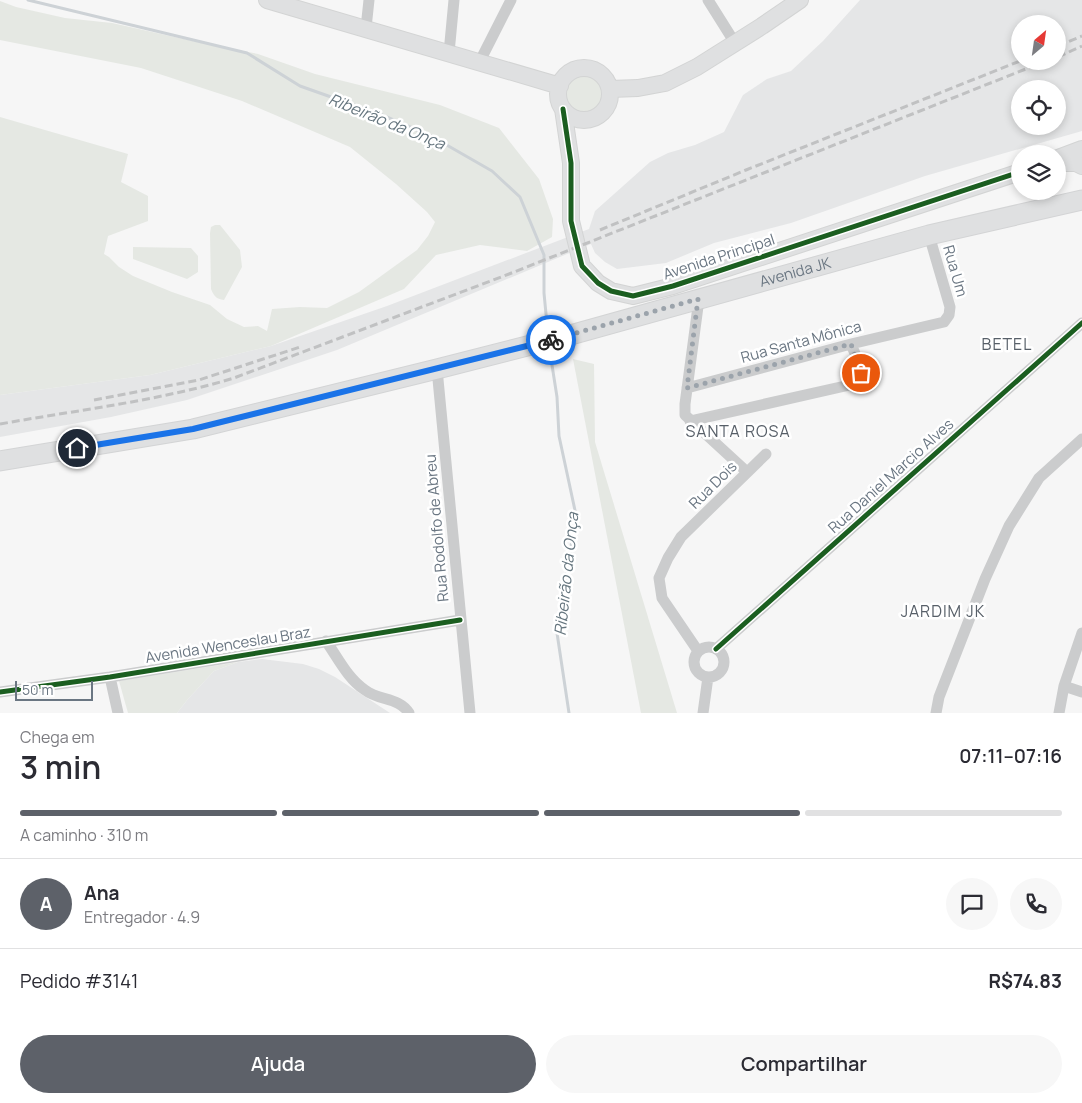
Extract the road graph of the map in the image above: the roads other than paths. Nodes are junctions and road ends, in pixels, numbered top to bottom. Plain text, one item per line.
1 (267, 0) edge
2 (369, 0) edge
3 (454, 0) edge
4 (511, 0) edge
5 (708, 0) edge
6 (800, 0) edge
7 (290, 3) edge
8 (366, 28) junction
9 (735, 43) junction
10 (449, 53) junction
11 (479, 63) junction
12 (560, 86) junction
13 (610, 89) junction
14 (563, 109) junction
15 (585, 120) junction
16 (1082, 149) edge
17 (1066, 155) edge
18 (571, 163) junction
19 (1066, 163) edge
20 (1082, 166) edge
21 (1011, 175) edge
22 (1080, 197) edge
23 (929, 235) junction
24 (698, 299) junction
25 (948, 315) joint
26 (1082, 323) edge
27 (851, 344) junction
28 (437, 369) junction
29 (687, 388) junction
30 (690, 421) junction
31 (1082, 439) edge
32 (766, 454) dead end
33 (0, 461) edge
34 (747, 472) junction
35 (460, 620) junction
36 (1082, 633) edge
37 (326, 641) junction
38 (716, 649) junction
39 (698, 651) junction
40 (110, 677) junction
41 (708, 677) junction
42 (1064, 686) junction
43 (0, 692) edge
44 (1082, 692) edge
45 (118, 713) edge
46 (409, 713) edge
47 (470, 713) edge
48 (703, 713) edge
49 (936, 713) edge
50 (1058, 713) edge

1 - 7 street
2 - 8 street
3 - 10 street
4 - 11 street
5 - 9 street
6 - 9 street
7 - 8 street
8 - 10 street
9 - 13 street
10 - 11 street
11 - 12 street
12 - 13 street
12 - 14 street
13 - 15 street
14 - 15 street
14 - 18 street, Avenida Principal
15 - 18 street, Avenida Principal
16 - 17 street
18 - 21 street, Avenida Principal
19 - 20 street
22 - 23 main road, Avenida JK
23 - 24 main road, Avenida JK
23 - 25 street, Rua Um
24 - 28 main road, Avenida JK
24 - 29 street
25 - 27 street, Rua Santa Mônica
26 - 38 street, Rua Daniel Marcio Alves
27 - 29 street, Rua Santa Mônica
27 - 30 street
28 - 33 main road, Avenida JK
28 - 35 street, Rua Rodolfo de Abreu
29 - 30 street
30 - 34 street
31 - 49 street
32 - 34 street, Rua Dois
34 - 39 street, Rua Dois
35 - 37 street, Avenida Wenceslau Braz
35 - 47 street, Rua Rodolfo de Abreu
36 - 42 street
37 - 40 street, Avenida Wenceslau Braz
37 - 46 street
38 - 39 street
38 - 41 street
39 - 41 street
40 - 43 street, Avenida Wenceslau Braz
40 - 45 street
41 - 48 street
42 - 44 street
42 - 50 street

